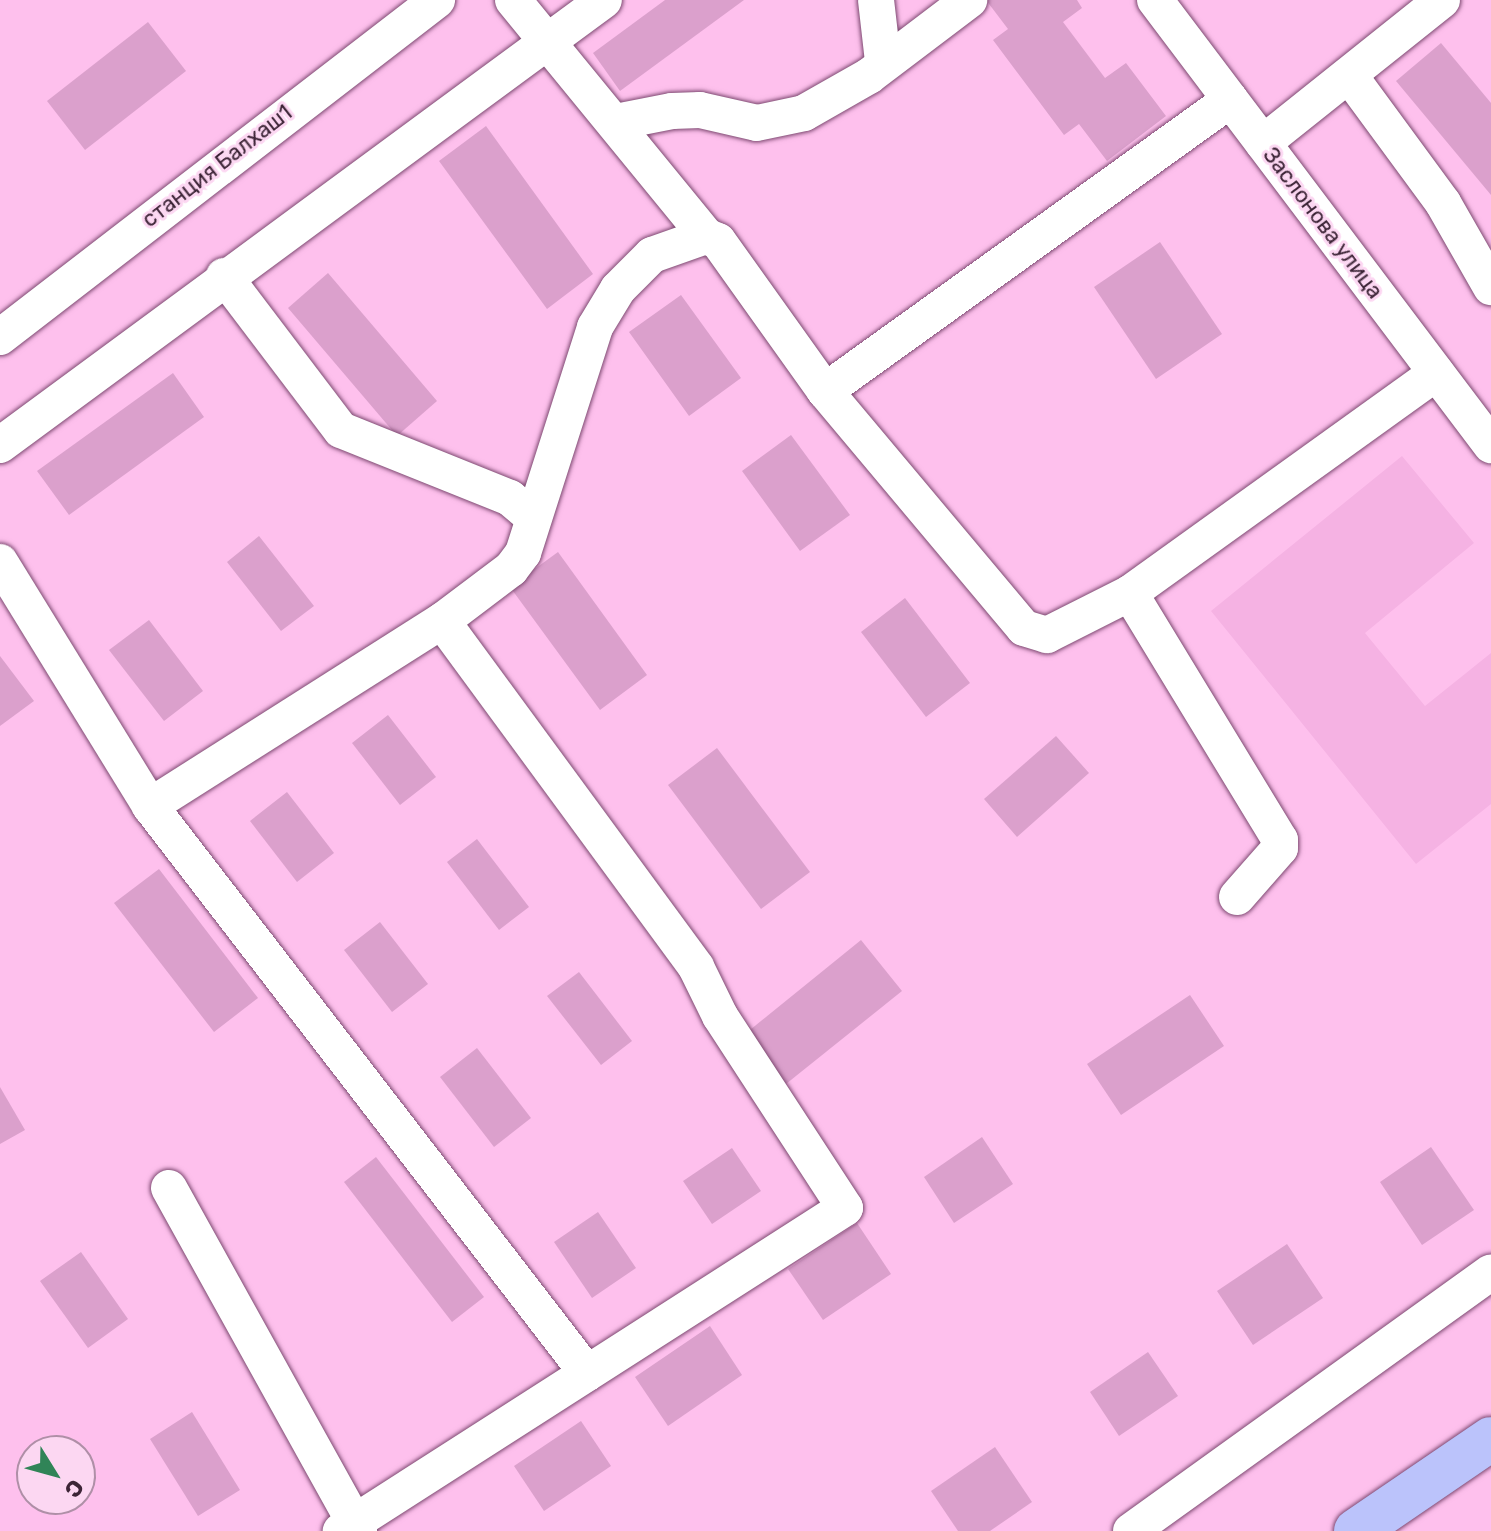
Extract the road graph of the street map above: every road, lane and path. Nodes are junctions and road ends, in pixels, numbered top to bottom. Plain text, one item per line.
1 (437, 0) edge
2 (513, 0) edge
3 (604, 0) edge
4 (876, 0) edge
5 (969, 0) edge
6 (1155, 0) edge
7 (1442, 0) edge
8 (548, 43) junction
9 (883, 61) junction
10 (1349, 75) junction
11 (1230, 100) junction
12 (616, 122) junction
13 (1263, 143) junction
14 (706, 236) junction
15 (224, 276) junction
16 (1491, 287) edge
17 (0, 337) edge
18 (1436, 373) junction
19 (825, 391) junction
20 (1489, 431) edge
21 (0, 445) edge
22 (534, 518) junction
23 (0, 562) edge
24 (1130, 593) junction
25 (442, 621) junction
26 (150, 806) junction
27 (1237, 897) dead end
28 (169, 1188) dead end
29 (1491, 1272) edge
30 (587, 1373) junction
31 (1491, 1439) edge
32 (351, 1528) edge
33 (1131, 1531) edge
34 (1356, 1531) edge

1 - 17 street, станция Балхаш1
2 - 8 street
3 - 8 street
4 - 9 street
5 - 9 street
6 - 11 street, Заслонова улица
7 - 10 street
8 - 12 street
8 - 15 street
9 - 12 street
10 - 13 street
10 - 16 street
11 - 13 street, Заслонова улица
11 - 19 street
12 - 14 street
13 - 18 street, Заслонова улица
14 - 19 street
14 - 22 street
15 - 21 street
15 - 22 street
18 - 20 street, Заслонова улица
18 - 24 street
19 - 24 street
22 - 25 street
23 - 26 street
24 - 27 street
25 - 26 street
25 - 30 street
26 - 30 street
28 - 32 street
29 - 33 street
30 - 32 street
31 - 34 main road

